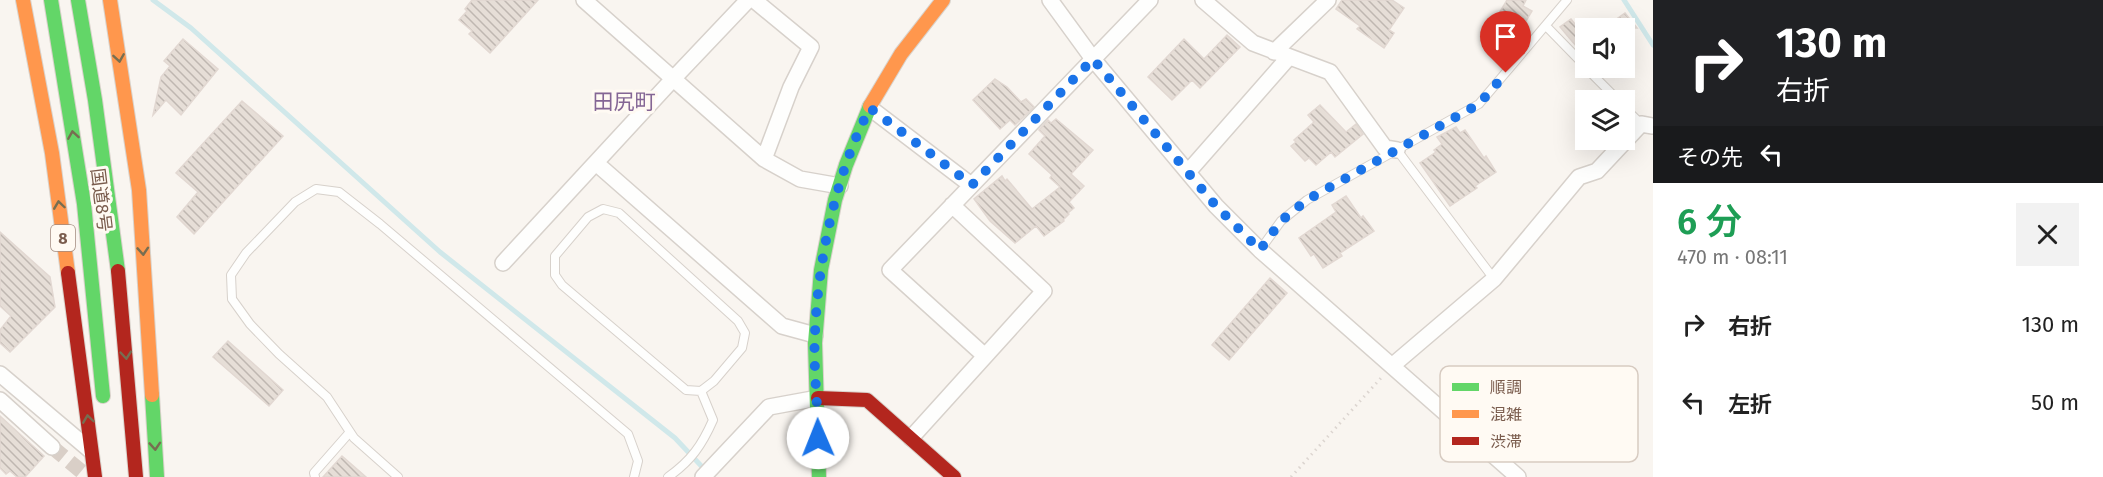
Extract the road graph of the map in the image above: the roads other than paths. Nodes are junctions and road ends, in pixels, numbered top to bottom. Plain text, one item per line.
1 (22, 0) edge
2 (51, 0) edge
3 (78, 0) edge
4 (110, 0) edge
5 (584, 0) edge
6 (748, 0) edge
7 (754, 0) edge
8 (943, 0) edge
9 (1050, 0) edge
10 (1150, 0) edge
11 (1203, 0) edge
12 (1328, 0) edge
13 (1567, 0) edge
14 (1546, 26) junction
15 (1274, 52) junction
16 (1575, 56) edge
17 (1289, 57) junction
18 (1093, 59) junction
19 (1597, 78) edge
20 (673, 79) junction
21 (1608, 90) edge
22 (870, 108) junction
23 (1635, 116) edge
24 (1647, 125) edge
25 (1396, 150) junction
26 (764, 159) junction
27 (596, 163) junction
28 (1188, 172) junction
29 (972, 185) junction
30 (840, 186) junction
31 (952, 205) junction
32 (1260, 250) junction
33 (503, 263) dead end
34 (1494, 279) junction
35 (815, 335) junction
36 (985, 356) junction
37 (1393, 365) junction
38 (0, 374) edge
39 (701, 391) junction
40 (818, 398) junction
41 (0, 400) edge
42 (1440, 407) edge
43 (105, 415) dead end
44 (350, 432) junction
45 (911, 438) junction
46 (52, 447) tunnel mouth
47 (92, 452) junction
48 (1501, 462) edge
49 (706, 473) edge
50 (95, 477) edge
51 (136, 477) edge
52 (157, 477) edge
53 (315, 477) edge
54 (398, 477) edge
55 (634, 477) edge
56 (668, 477) edge
57 (819, 477) edge
58 (954, 477) edge
59 (1518, 477) edge

47 -> 1 main road, 8
43 -> 2 main road, 国道8号 / 8
3 -> 51 main road, 国道8号
4 -> 52 main road
5 - 20 street
6 - 20 street
7 - 26 street
8 - 22 main road
9 - 18 street
10 - 18 street
11 - 15 street
12 - 15 street
13 - 14 lane
14 - 16 lane
14 - 25 lane
15 - 17 street
17 - 25 street
17 - 28 street
18 - 28 street
18 - 29 street
19 - 21 lane
20 - 26 street
20 - 27 street
22 - 29 street
22 - 30 main road
23 - 24 lane
24 - 34 street
25 - 32 lane
25 - 34 lane
26 - 30 street
27 - 33 street
27 - 35 street
28 - 32 street
29 - 31 street
30 - 35 main road
31 - 36 street
31 - 36 street
32 - 37 street
34 - 37 street
35 - 40 main road
36 - 45 street
37 - 42 street
38 - 47 street
39 - 39 lane
39 - 56 lane
40 - 45 main road
40 - 49 street
40 - 57 main road
41 - 46 street
44 - 53 lane
44 - 54 lane
44 - 55 lane
45 - 58 main road
47 - 50 main road, 8
48 - 59 street

